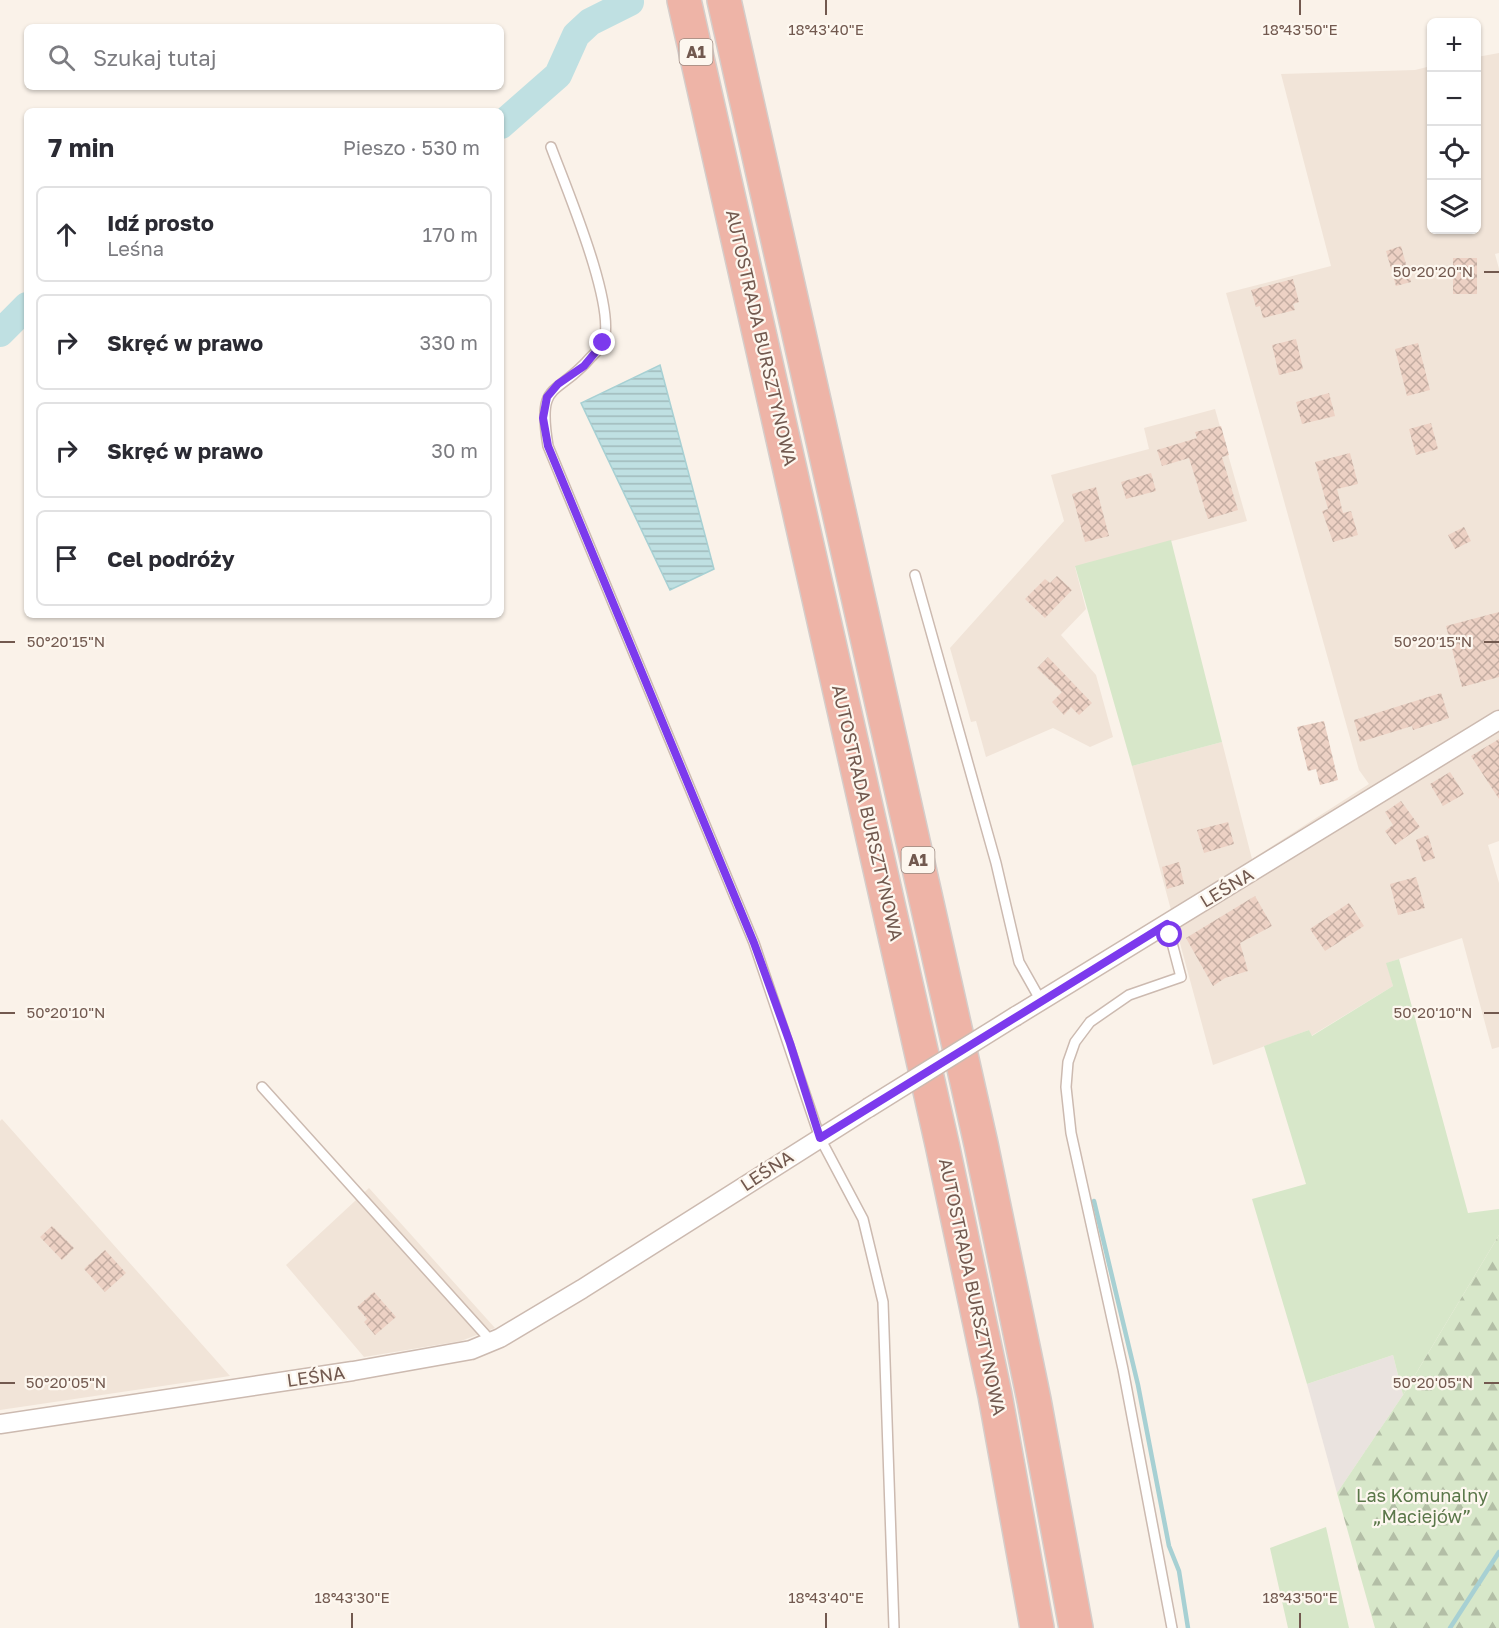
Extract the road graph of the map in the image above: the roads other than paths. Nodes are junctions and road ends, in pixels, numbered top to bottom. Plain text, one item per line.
1 (684, 0) edge
2 (723, 0) edge
3 (551, 147) dead end
4 (915, 575) dead end
5 (1499, 720) edge
6 (1167, 924) junction
7 (1041, 1001) junction
8 (262, 1087) dead end
9 (820, 1138) junction
10 (492, 1342) junction
11 (0, 1424) edge
12 (894, 1628) edge
13 (1037, 1628) edge
14 (1076, 1628) edge
15 (1172, 1628) edge

1 - 13 highway, AUTOSTRADA BURSZTYNOWA / A1
2 - 14 highway, AUTOSTRADA BURSZTYNOWA / A1
3 - 9 lane
4 - 7 lane
5 - 6 street, LEŚNA
6 - 7 street, LEŚNA
6 - 15 lane
7 - 9 street, LEŚNA, bridge
8 - 10 lane
9 - 10 street, LEŚNA
9 - 12 lane
10 - 11 street, LEŚNA

